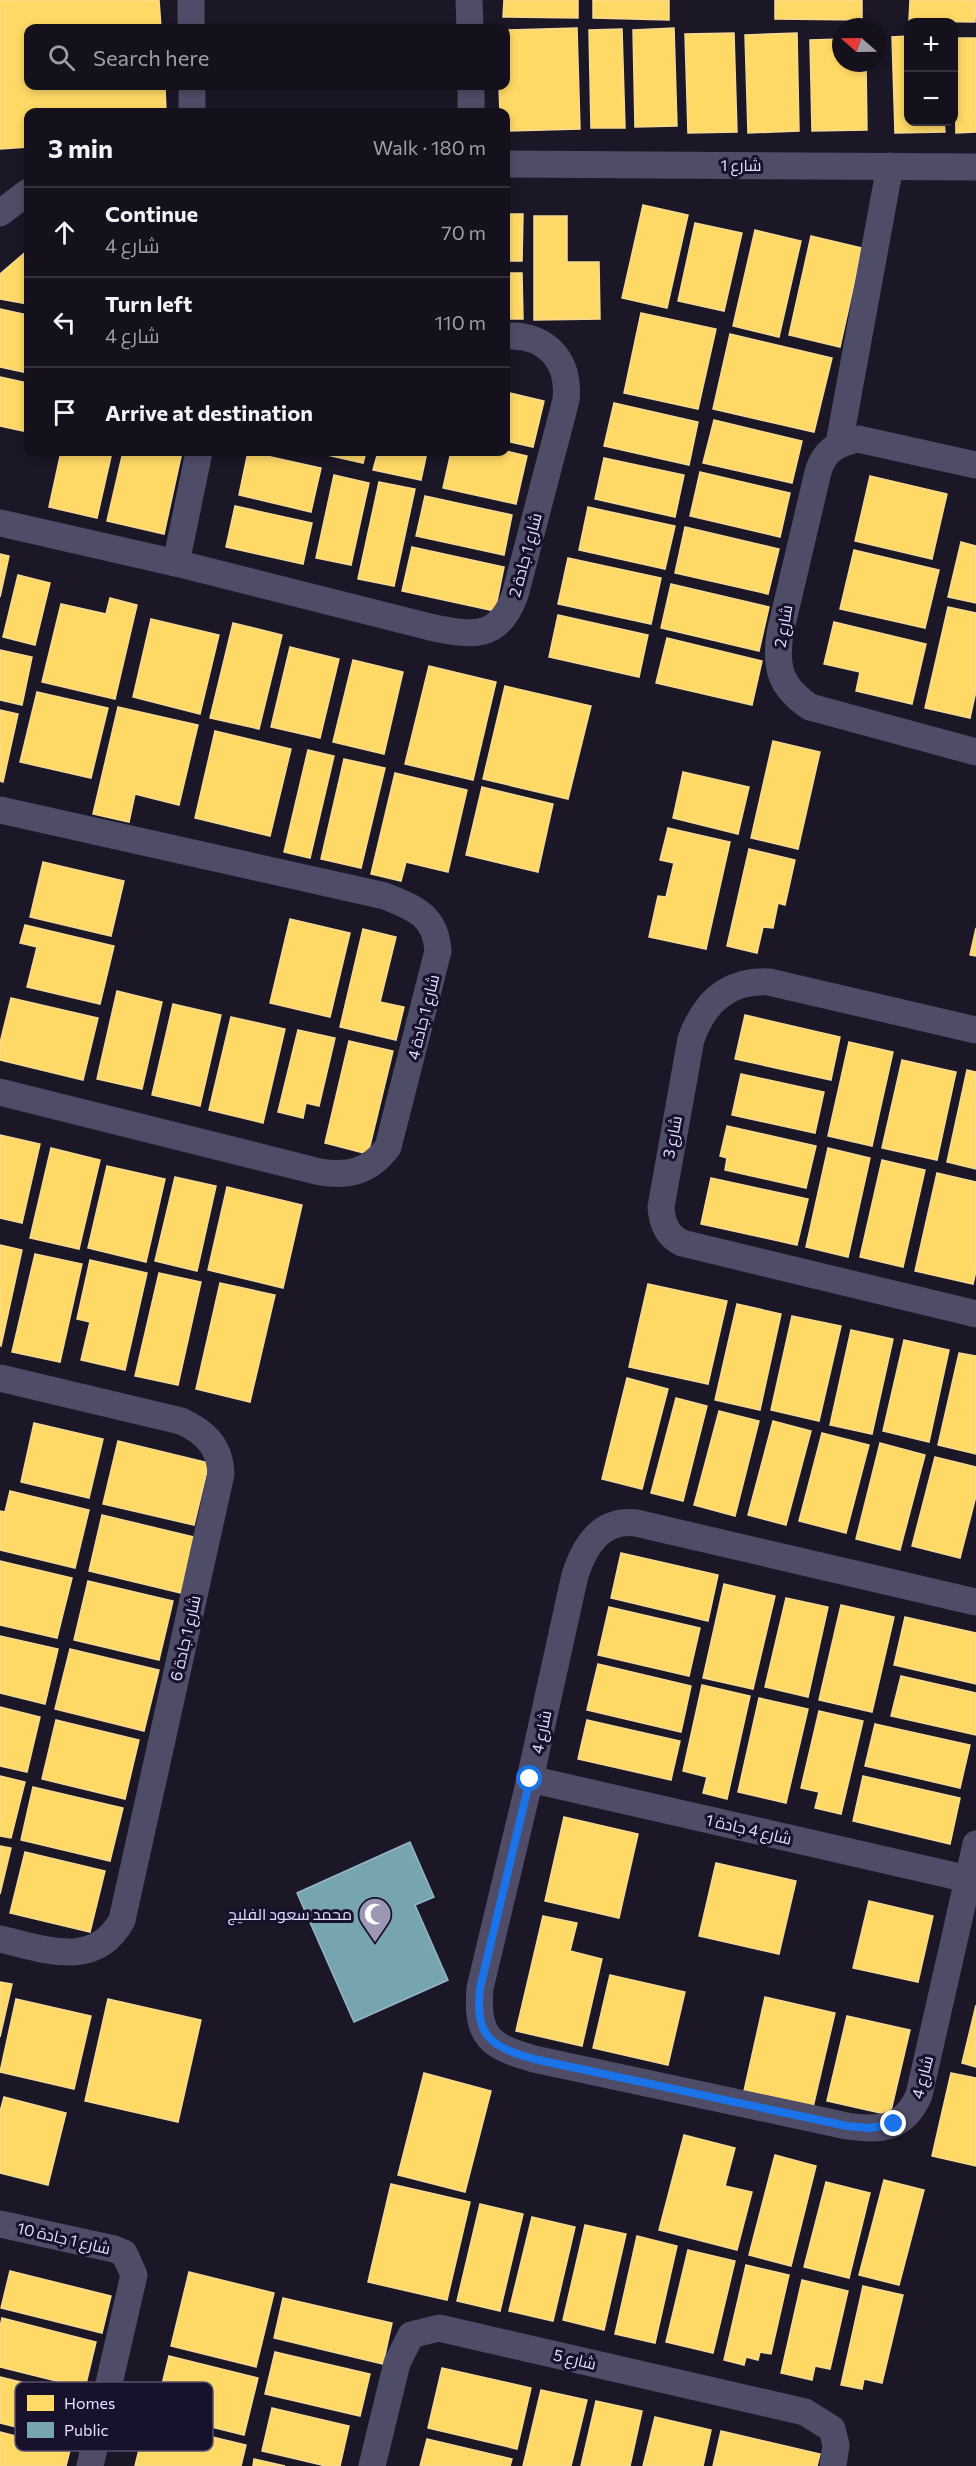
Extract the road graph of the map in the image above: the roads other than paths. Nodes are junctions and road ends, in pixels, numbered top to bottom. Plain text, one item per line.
1 (191, 0) edge
2 (469, 0) edge
3 (191, 24) edge
4 (470, 24) edge
5 (192, 90) edge
6 (471, 90) edge
7 (192, 108) edge
8 (471, 108) edge
9 (510, 164) edge
10 (890, 166) junction
11 (976, 167) edge
12 (24, 195) edge
13 (0, 213) edge
14 (510, 337) edge
15 (839, 444) junction
16 (198, 456) edge
17 (976, 465) edge
18 (0, 523) edge
19 (176, 563) junction
20 (976, 752) edge
21 (1, 815) edge
22 (976, 1030) edge
23 (0, 1092) edge
24 (976, 1314) edge
25 (0, 1378) edge
26 (976, 1602) edge
27 (530, 1779) junction
28 (976, 1844) edge
29 (968, 1879) junction
30 (0, 1939) edge
31 (0, 2224) edge
32 (109, 2382) edge
33 (93, 2451) edge
34 (90, 2466) edge
35 (372, 2466) edge
36 (833, 2466) edge

1 - 3 street
2 - 4 street
5 - 7 street
6 - 8 street
9 - 10 street, شارع 1
10 - 11 street, شارع 1
10 - 15 street, شارع 2
12 - 13 street
14 - 19 street, شارع 1 جادة 2
15 - 17 street
15 - 20 street, شارع 2
16 - 19 street
18 - 19 street, شارع 1 جادة 2
21 - 23 street, شارع 1 جادة 4
22 - 24 street, شارع 3
25 - 30 street, شارع 1 جادة 6
26 - 27 street, شارع 4
27 - 29 street, شارع 4 جادة 1
27 - 29 street, شارع 4
28 - 29 street, شارع 4
31 - 32 street, شارع 1 جادة 10
33 - 34 street, شارع 1 جادة 10
35 - 36 street, شارع 5

